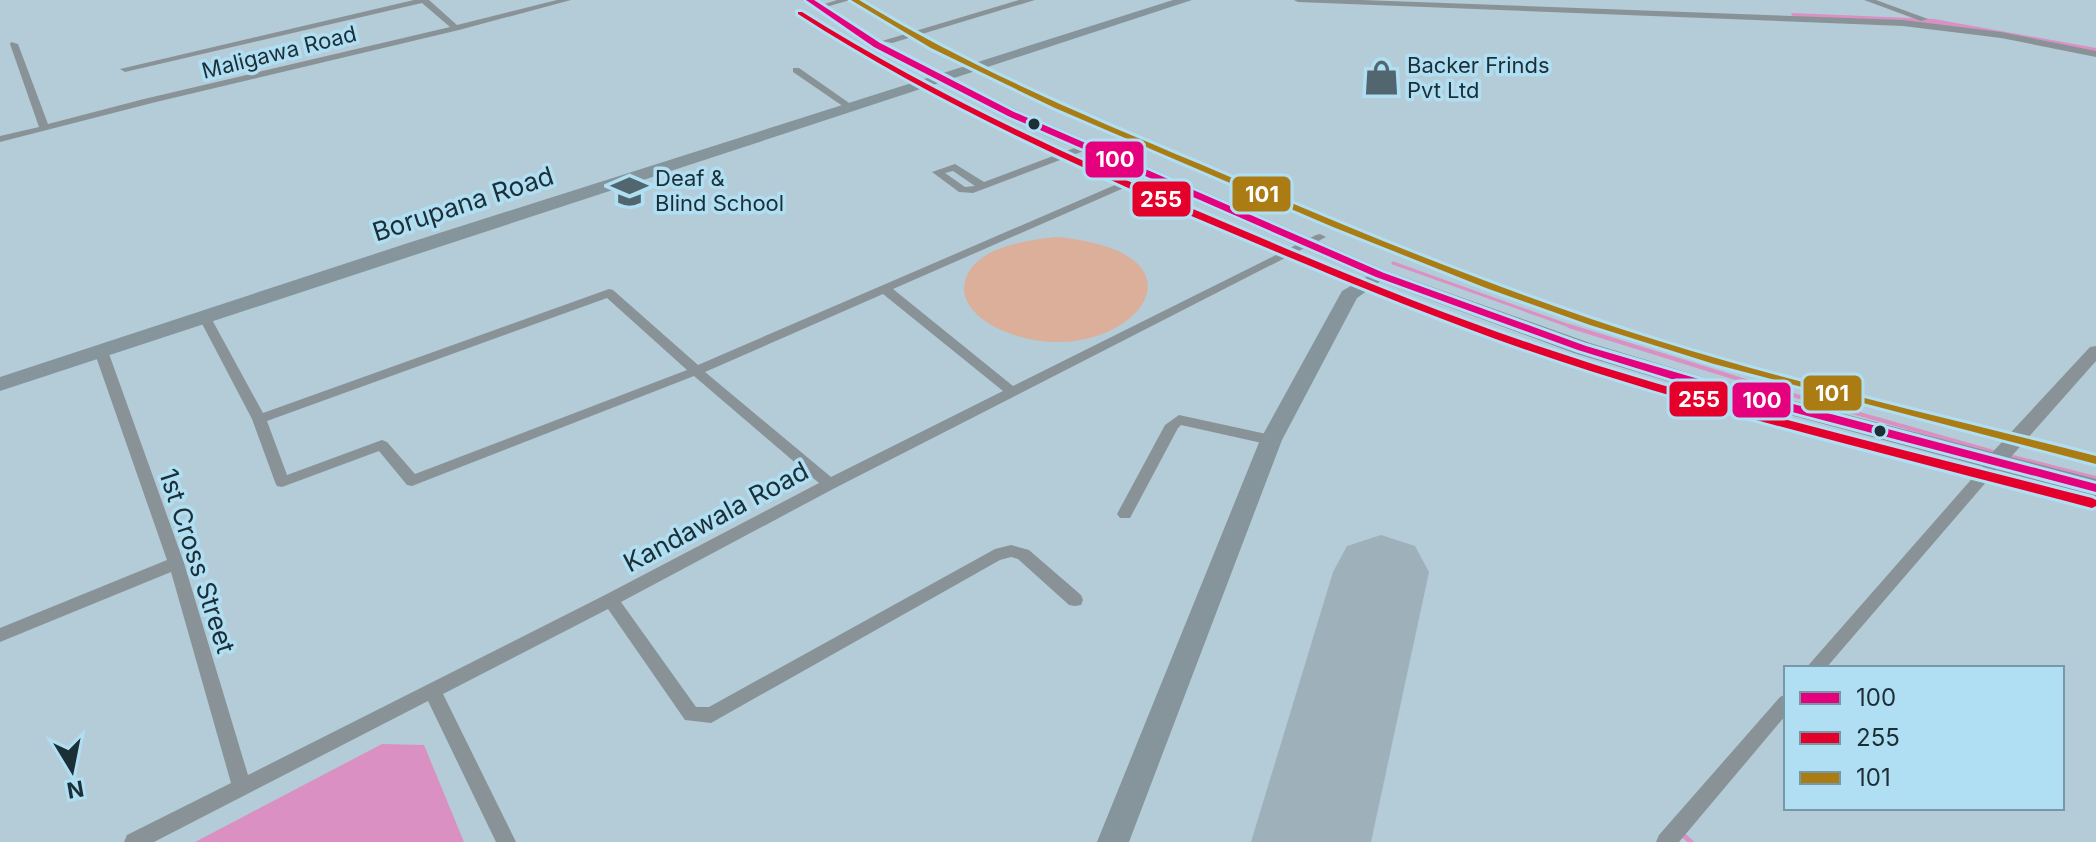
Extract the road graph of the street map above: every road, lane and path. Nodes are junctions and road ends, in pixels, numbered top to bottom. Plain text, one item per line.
1 (567, 0) edge
2 (1030, 0) edge
3 (1186, 0) edge
4 (1298, 0) edge
5 (1868, 0) edge
6 (826, 2) edge
7 (1927, 22) junction
8 (456, 28) junction
9 (888, 41) junction
10 (14, 44) dead end
11 (2096, 54) edge
12 (125, 69) dead end
13 (796, 70) dead end
14 (947, 76) junction
15 (144, 102) dead end
16 (850, 107) junction
17 (44, 128) junction
18 (0, 139) edge
19 (1085, 147) junction
20 (1145, 175) junction
21 (981, 185) dead end
22 (1314, 241) junction
23 (1376, 267) junction
24 (885, 289) junction
25 (204, 316) junction
26 (101, 351) junction
27 (2096, 351) edge
28 (696, 371) junction
29 (0, 384) edge
30 (1012, 392) junction
31 (259, 419) junction
32 (1271, 440) junction
33 (1998, 458) junction
34 (2096, 477) edge
35 (830, 484) junction
36 (2096, 488) edge
37 (1125, 514) dead end
38 (176, 563) junction
39 (611, 600) junction
40 (1075, 600) dead end
41 (1, 630) edge
42 (1817, 666) edge
43 (432, 690) junction
44 (1784, 704) edge
45 (242, 787) junction
46 (1673, 840) edge
47 (134, 842) edge
48 (506, 842) edge
49 (1113, 842) edge

1 - 8 street, Maligawa Road
2 - 9 street
3 - 14 main road, Borupana Road
4 - 7 street
5 - 7 street
6 - 9 highway
6 - 14 highway
7 - 11 street
8 - 12 street
8 - 15 street
8 - 17 street, Maligawa Road
9 - 14 highway
10 - 17 street
13 - 16 street
14 - 16 main road, Borupana Road
14 - 19 highway
14 - 22 highway
16 - 25 main road, Borupana Road
17 - 18 street, Maligawa Road
19 - 20 highway
19 - 21 street
20 - 22 highway
20 - 24 street
22 - 23 highway
22 - 30 street, Kandawala Road
23 - 32 main road
23 - 33 highway
24 - 28 street
24 - 30 street
25 - 26 main road, Borupana Road
25 - 31 street
26 - 29 main road, Borupana Road
26 - 38 street, 1st Cross Street
27 - 33 street
28 - 31 street
28 - 31 street
28 - 35 street
30 - 35 street, Kandawala Road
32 - 37 street
32 - 49 main road
33 - 34 highway
33 - 36 highway
33 - 42 street
35 - 39 street, Kandawala Road
38 - 41 street
38 - 45 street, 1st Cross Street
39 - 40 street
39 - 43 street, Kandawala Road
43 - 45 street, Kandawala Road
43 - 48 street
44 - 46 street
45 - 47 street, Kandawala Road

